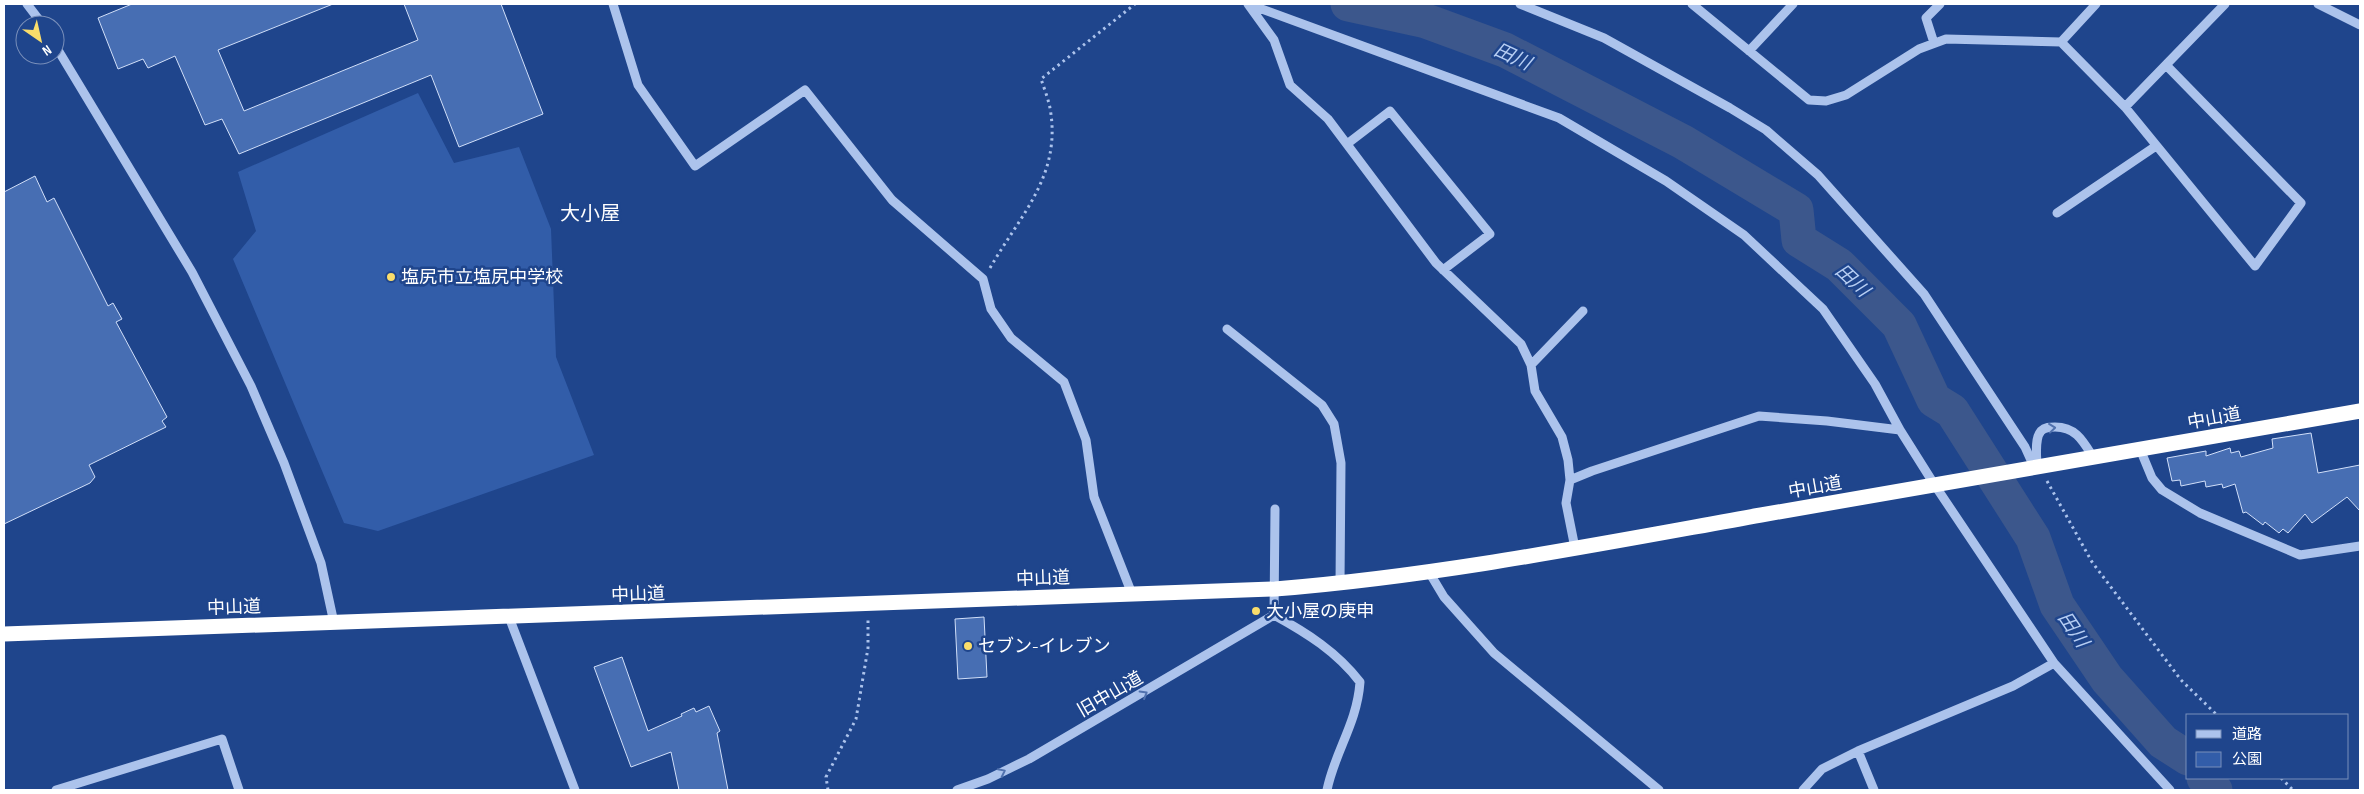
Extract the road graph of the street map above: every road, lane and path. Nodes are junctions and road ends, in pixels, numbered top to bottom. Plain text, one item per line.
1 (27, 4) edge
2 (613, 4) edge
3 (1135, 4) edge
4 (1248, 4) edge
5 (1520, 4) edge
6 (1692, 4) edge
7 (1794, 4) edge
8 (1940, 4) edge
9 (2096, 4) edge
10 (2225, 4) edge
11 (2318, 4) edge
12 (35, 15) edge
13 (2360, 24) edge
14 (2061, 42) junction
15 (1934, 43) junction
16 (1749, 51) junction
17 (65, 62) edge
18 (2166, 65) junction
19 (2125, 107) junction
20 (1347, 144) junction
21 (2156, 146) junction
22 (2057, 213) dead end
23 (1443, 270) junction
24 (983, 279) junction
25 (1583, 311) dead end
26 (1227, 329) dead end
27 (1531, 365) junction
28 (2360, 411) edge
29 (1900, 430) junction
30 (2140, 450) junction
31 (2092, 457) junction
32 (2036, 467) junction
33 (1570, 480) junction
34 (1938, 484) junction
35 (1275, 509) dead end
36 (2360, 546) edge
37 (1575, 548) junction
38 (1429, 572) junction
39 (1340, 584) junction
40 (1275, 589) junction
41 (1132, 594) junction
42 (868, 604) junction
43 (1274, 615) junction
44 (509, 617) junction
45 (334, 622) junction
46 (4, 634) edge
47 (2054, 663) junction
48 (2216, 714) edge
49 (1858, 751) junction
50 (2282, 779) edge
51 (56, 790) edge
52 (239, 790) edge
53 (576, 790) edge
54 (828, 790) edge
55 (957, 790) edge
56 (1327, 790) edge
57 (1659, 790) edge
58 (1803, 790) edge
59 (1874, 790) edge
60 (2170, 790) edge
61 (2293, 790) edge

1 - 12 street
2 - 24 street
3 - 24 path
4 - 20 street
4 - 29 street
5 - 32 street
6 - 16 street
7 - 16 street
8 - 15 street
9 - 14 street
10 - 18 street
11 - 13 street
14 - 15 street
14 - 19 street
15 - 16 street
17 - 45 street
18 - 19 street
18 - 21 street
19 - 21 street
20 - 23 street
20 - 23 street
21 - 22 street
23 - 27 street
24 - 41 street
25 - 27 street
26 - 39 street
27 - 33 street
28 - 30 highway, 中山道
29 - 33 street
29 - 34 street
30 - 31 highway, 中山道
30 - 36 street
31 - 32 highway, 中山道
32 -> 31 street
32 - 34 highway, 中山道
32 - 48 path
33 - 37 street
34 - 37 highway, 中山道
34 - 47 street
35 - 40 street
37 - 38 highway, 中山道
38 - 39 highway, 中山道
38 - 57 street
39 - 40 highway, 中山道
40 - 41 highway, 中山道
40 - 43 street
41 - 42 highway, 中山道
42 - 44 highway, 中山道
42 - 54 path
55 -> 43 street, 旧中山道
43 - 56 street
44 - 45 highway, 中山道
44 - 53 street
45 - 46 highway, 中山道
47 - 49 street
47 - 60 street
49 - 58 street
49 - 59 street
50 - 61 path
51 - 52 street

